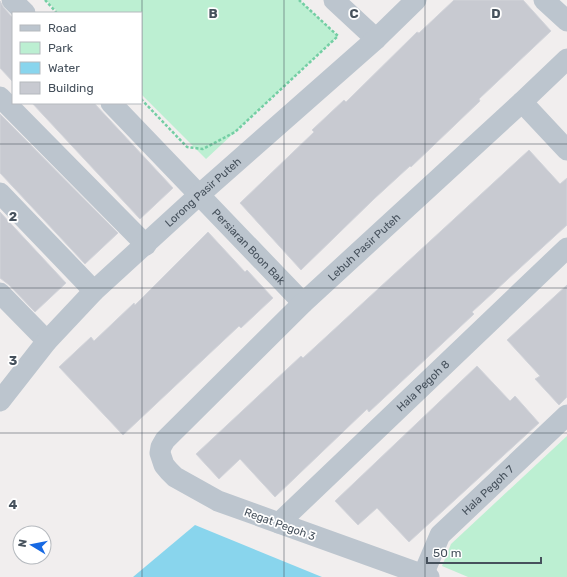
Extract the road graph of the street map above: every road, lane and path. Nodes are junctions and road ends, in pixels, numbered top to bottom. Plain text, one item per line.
1 (12, 0) edge
2 (45, 0) edge
3 (299, 0) edge
4 (334, 0) edge
5 (416, 0) edge
6 (544, 0) edge
7 (24, 12) edge
8 (56, 12) edge
9 (567, 21) edge
10 (376, 39) junction
11 (567, 58) edge
12 (0, 97) edge
13 (142, 100) edge
14 (522, 102) junction
15 (112, 104) edge
16 (567, 150) edge
17 (0, 193) edge
18 (199, 195) junction
19 (146, 245) junction
20 (567, 248) edge
21 (94, 291) junction
22 (0, 293) edge
23 (303, 303) junction
24 (47, 341) junction
25 (1, 397) edge
26 (567, 415) edge
27 (165, 440) joint
28 (279, 523) junction
29 (426, 576) edge

1 - 7 street
2 - 8 path
3 - 13 path
4 - 10 street
5 - 10 street, Lorong Pasir Puteh
6 - 9 street
10 - 18 street, Lorong Pasir Puteh
11 - 14 street, Lebuh Pasir Puteh
12 - 19 street
14 - 16 street
14 - 23 street, Lebuh Pasir Puteh
15 - 18 street, Persiaran Boon Bak
17 - 21 street
18 - 19 street, Lorong Pasir Puteh
18 - 23 street, Persiaran Boon Bak
19 - 21 street, Lorong Pasir Puteh
20 - 28 street, Hala Pegoh 8
21 - 24 street, Lorong Pasir Puteh
22 - 24 street
23 - 27 street, Lebuh Pasir Puteh
24 - 25 street, Lorong Pasir Puteh
26 - 29 street, Hala Pegoh 7
27 - 28 street, Regat Pegoh 3
28 - 29 street, Regat Pegoh 3

